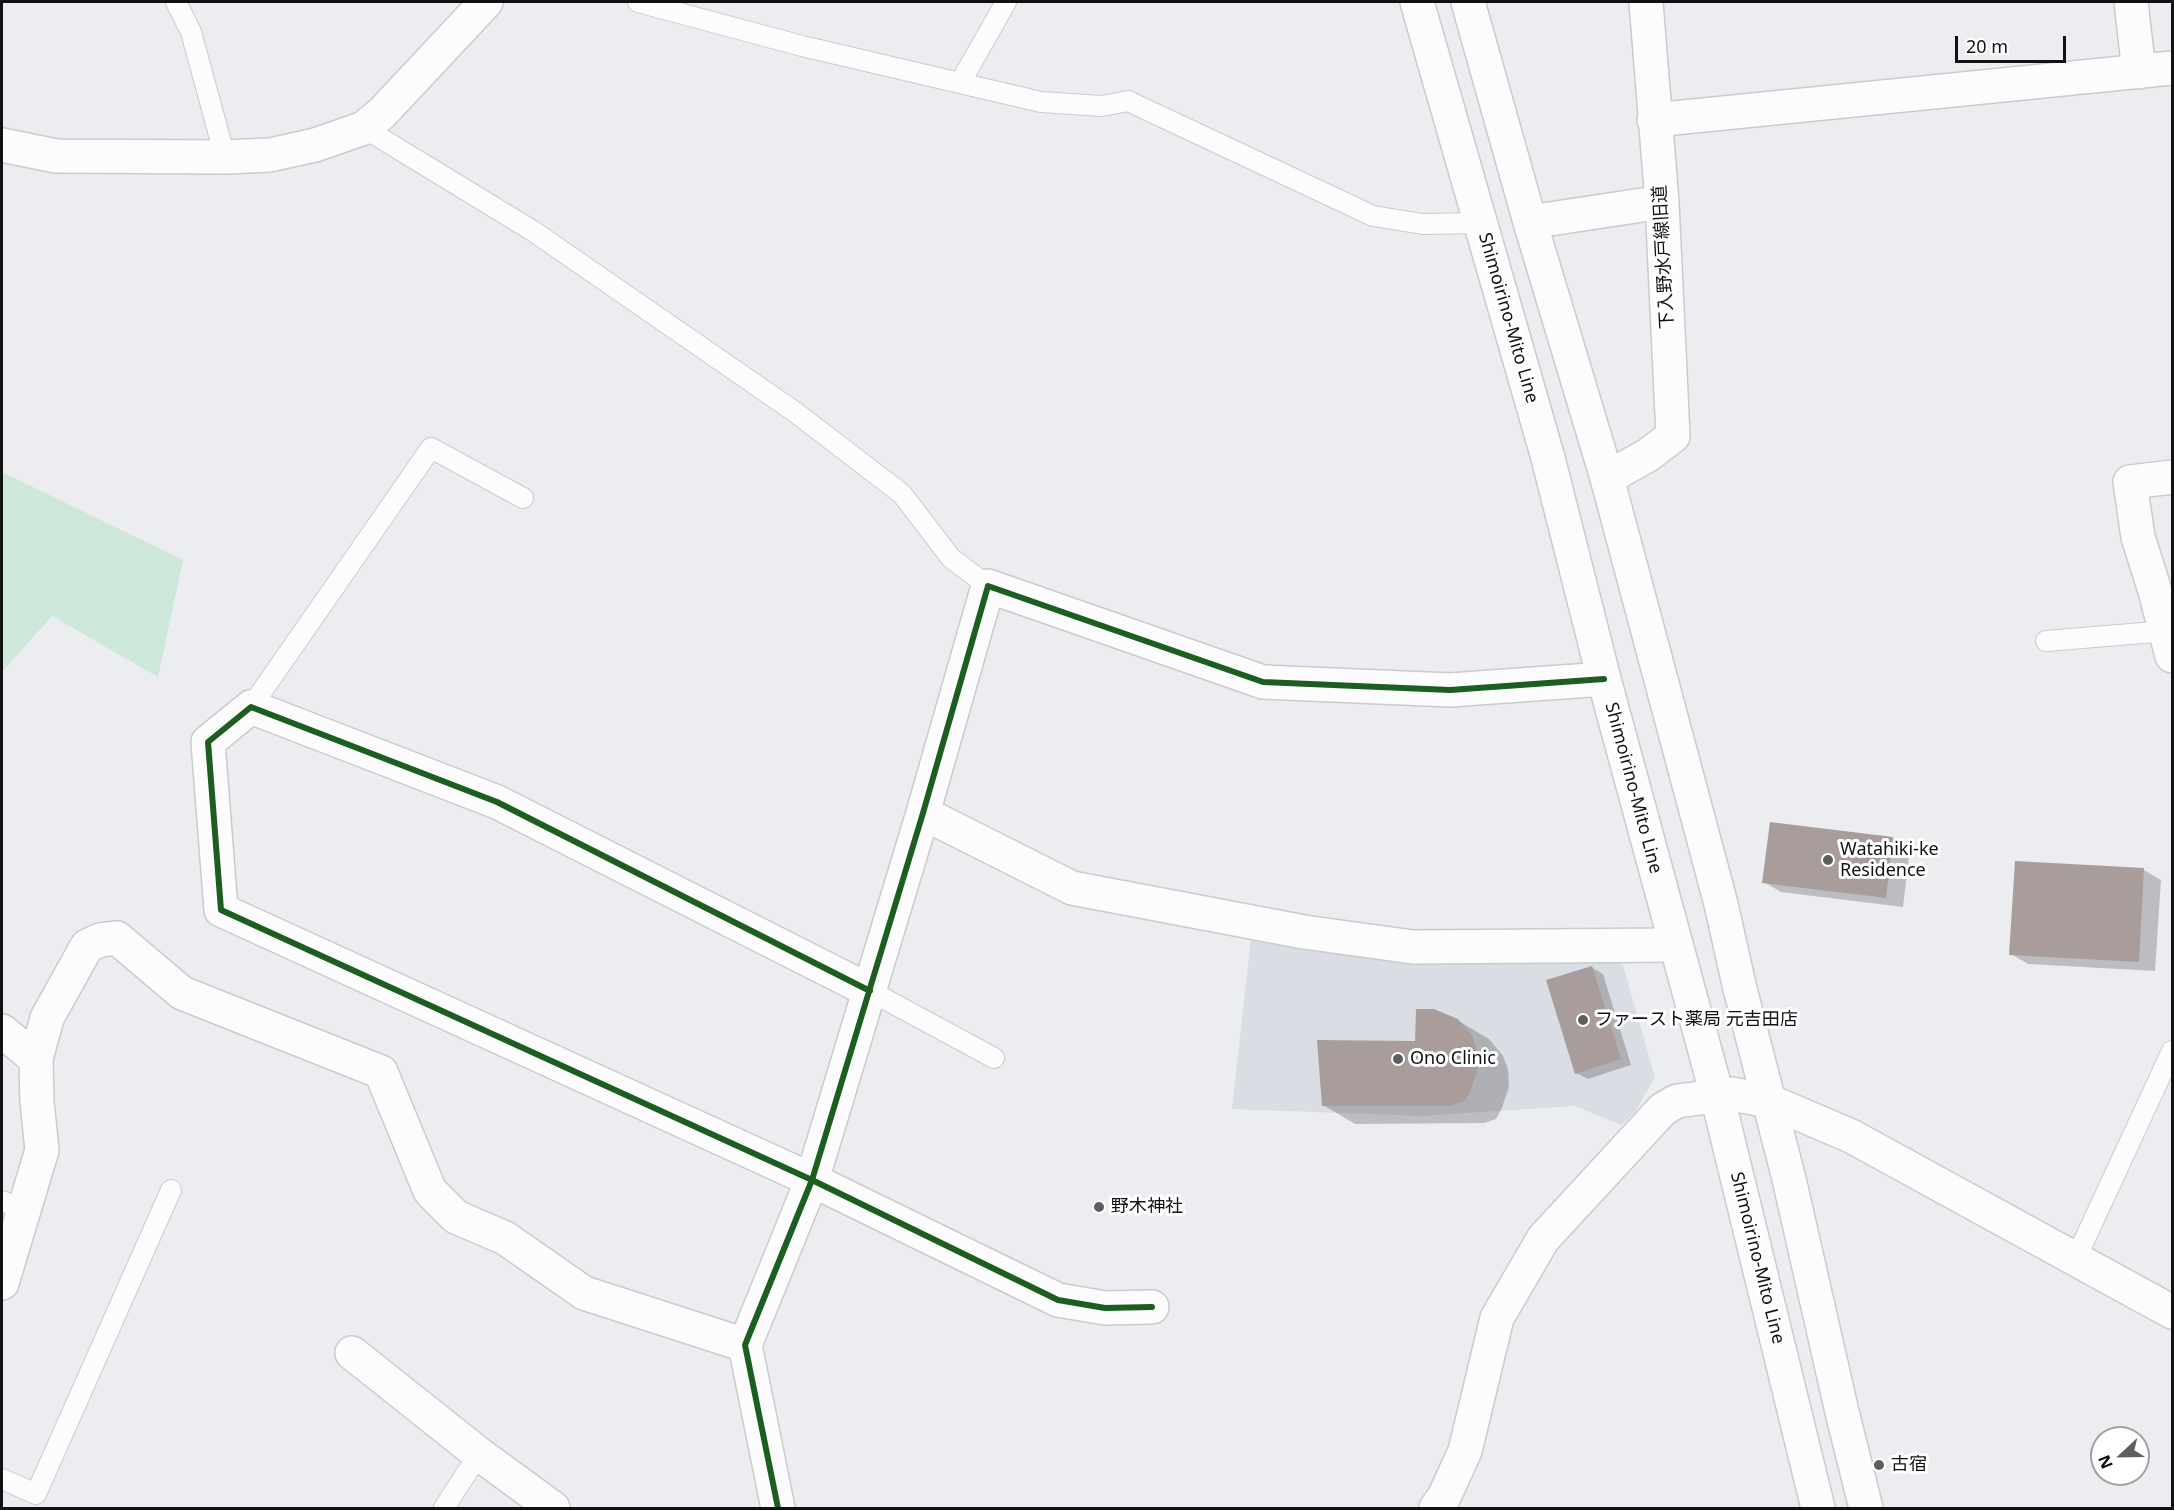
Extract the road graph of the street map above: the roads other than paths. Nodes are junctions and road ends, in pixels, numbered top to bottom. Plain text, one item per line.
1 (176, 2) edge
2 (486, 2) edge
3 (638, 2) edge
4 (1006, 2) edge
5 (1417, 2) edge
6 (1468, 2) edge
7 (1646, 2) edge
8 (2131, 2) edge
9 (2172, 68) edge
10 (2139, 72) junction
11 (960, 83) junction
12 (1654, 120) junction
13 (364, 128) junction
14 (2, 145) edge
15 (225, 157) junction
16 (1662, 202) junction
17 (1530, 222) junction
18 (1481, 223) junction
19 (2172, 477) edge
20 (1608, 478) junction
21 (523, 498) dead end
22 (988, 586) junction
23 (2164, 590) edge
24 (2046, 641) dead end
25 (2170, 643) edge
26 (1604, 679) junction
27 (251, 707) junction
28 (923, 813) junction
29 (1675, 945) junction
30 (870, 991) junction
31 (2, 1031) edge
32 (2172, 1051) edge
33 (994, 1058) dead end
34 (36, 1059) junction
35 (1717, 1095) junction
36 (1769, 1101) junction
37 (812, 1179) junction
38 (171, 1190) dead end
39 (13, 1206) edge
40 (2076, 1258) junction
41 (2, 1283) edge
42 (1152, 1307) dead end
43 (2172, 1312) edge
44 (745, 1345) junction
45 (352, 1353) dead end
46 (479, 1454) junction
47 (2, 1479) edge
48 (444, 1509) edge
49 (553, 1509) edge
50 (778, 1509) edge
51 (1436, 1509) edge
52 (1818, 1509) edge
53 (1866, 1509) edge

1 - 15 lane
2 - 13 street
3 - 11 lane
4 - 11 lane
5 - 18 street, Shimoirino-Mito Line
6 - 17 street
7 - 12 street, 下入野水戸線旧道
8 - 10 street
9 - 10 street
10 - 12 street
11 - 18 lane
12 - 16 street, 下入野水戸線旧道
13 - 15 street
13 - 22 lane
14 - 15 street
16 - 17 street
16 - 20 street, 下入野水戸線旧道
17 - 20 street
18 - 26 street, Shimoirino-Mito Line
19 - 23 street
20 - 36 street
21 - 27 lane
22 - 26 street
22 - 28 street
23 - 25 street
24 - 25 lane
26 - 29 street, Shimoirino-Mito Line
27 - 30 street
27 - 37 street
28 - 29 street
28 - 30 street
29 - 35 street, Shimoirino-Mito Line
30 - 33 lane
30 - 37 street
31 - 34 street
32 - 40 lane
34 - 39 street
34 - 44 street
35 - 36 street
35 - 51 street
35 - 52 street, Shimoirino-Mito Line
36 - 40 street
36 - 53 street
37 - 42 street
37 - 44 street
38 - 47 lane
39 - 41 street
40 - 43 street
44 - 50 street
45 - 46 street
46 - 48 lane
46 - 49 street

